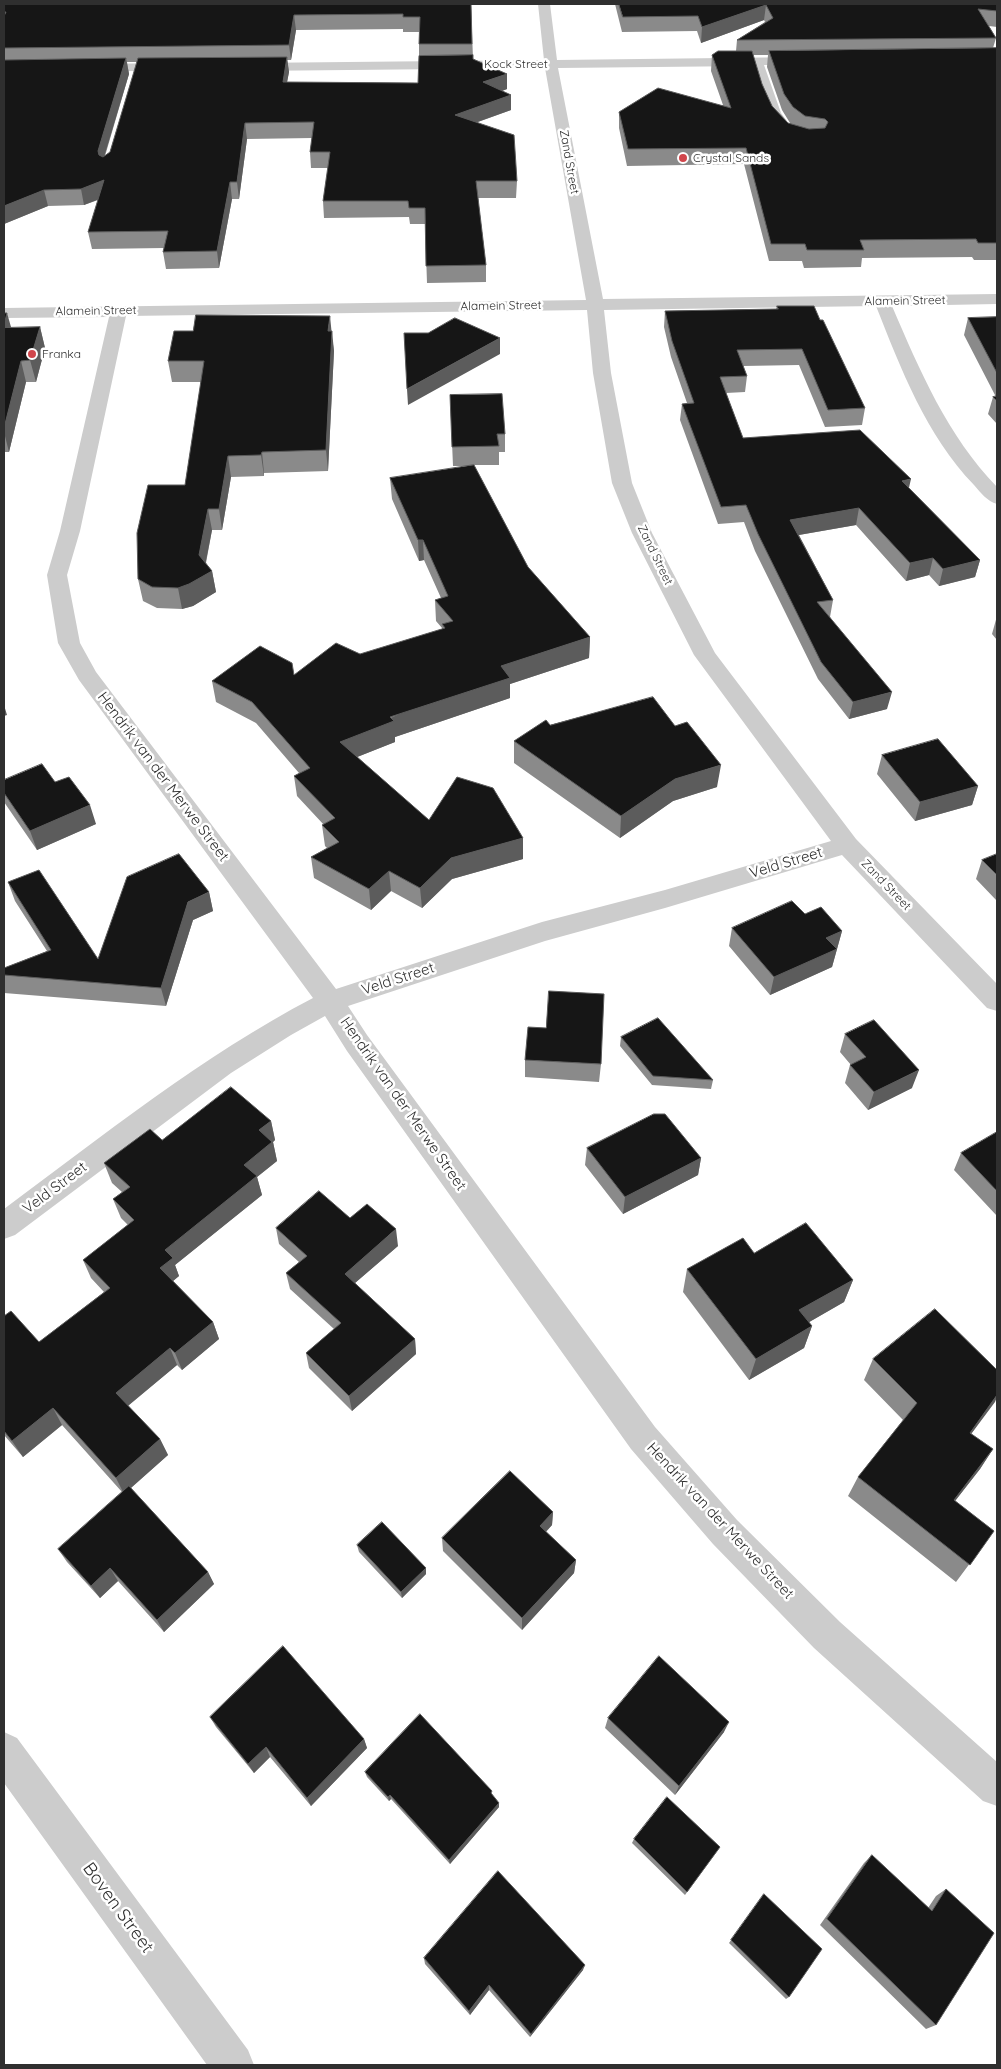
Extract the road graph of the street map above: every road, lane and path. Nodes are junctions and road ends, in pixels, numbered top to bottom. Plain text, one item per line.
1 (544, 4) edge
2 (814, 61) edge
3 (756, 62) junction
4 (551, 64) junction
5 (185, 67) edge
6 (234, 67) edge
7 (79, 68) edge
8 (808, 139) edge
9 (997, 299) edge
10 (882, 302) junction
11 (595, 304) junction
12 (118, 311) junction
13 (4, 313) edge
14 (997, 498) edge
15 (847, 845) junction
16 (330, 1001) junction
17 (997, 1001) edge
18 (4, 1226) edge
19 (4, 1751) edge
20 (997, 1787) edge
21 (233, 2065) edge

1 - 4 street, Zand Street
2 - 3 street, Kock Street
3 - 4 street, Kock Street
3 - 8 street
4 - 6 street, Kock Street
4 - 11 street, Zand Street
5 - 7 street
9 - 10 street, Alamein Street
10 - 11 street, Alamein Street
10 - 14 street
11 - 12 street, Alamein Street
11 - 15 street, Zand Street
12 - 13 street, Alamein Street
12 - 16 street, Hendrik van der Merwe Street
15 - 16 street, Veld Street
15 - 17 street, Zand Street
16 - 18 street, Veld Street
16 - 20 street, Hendrik van der Merwe Street
19 - 21 street, Boven Street

